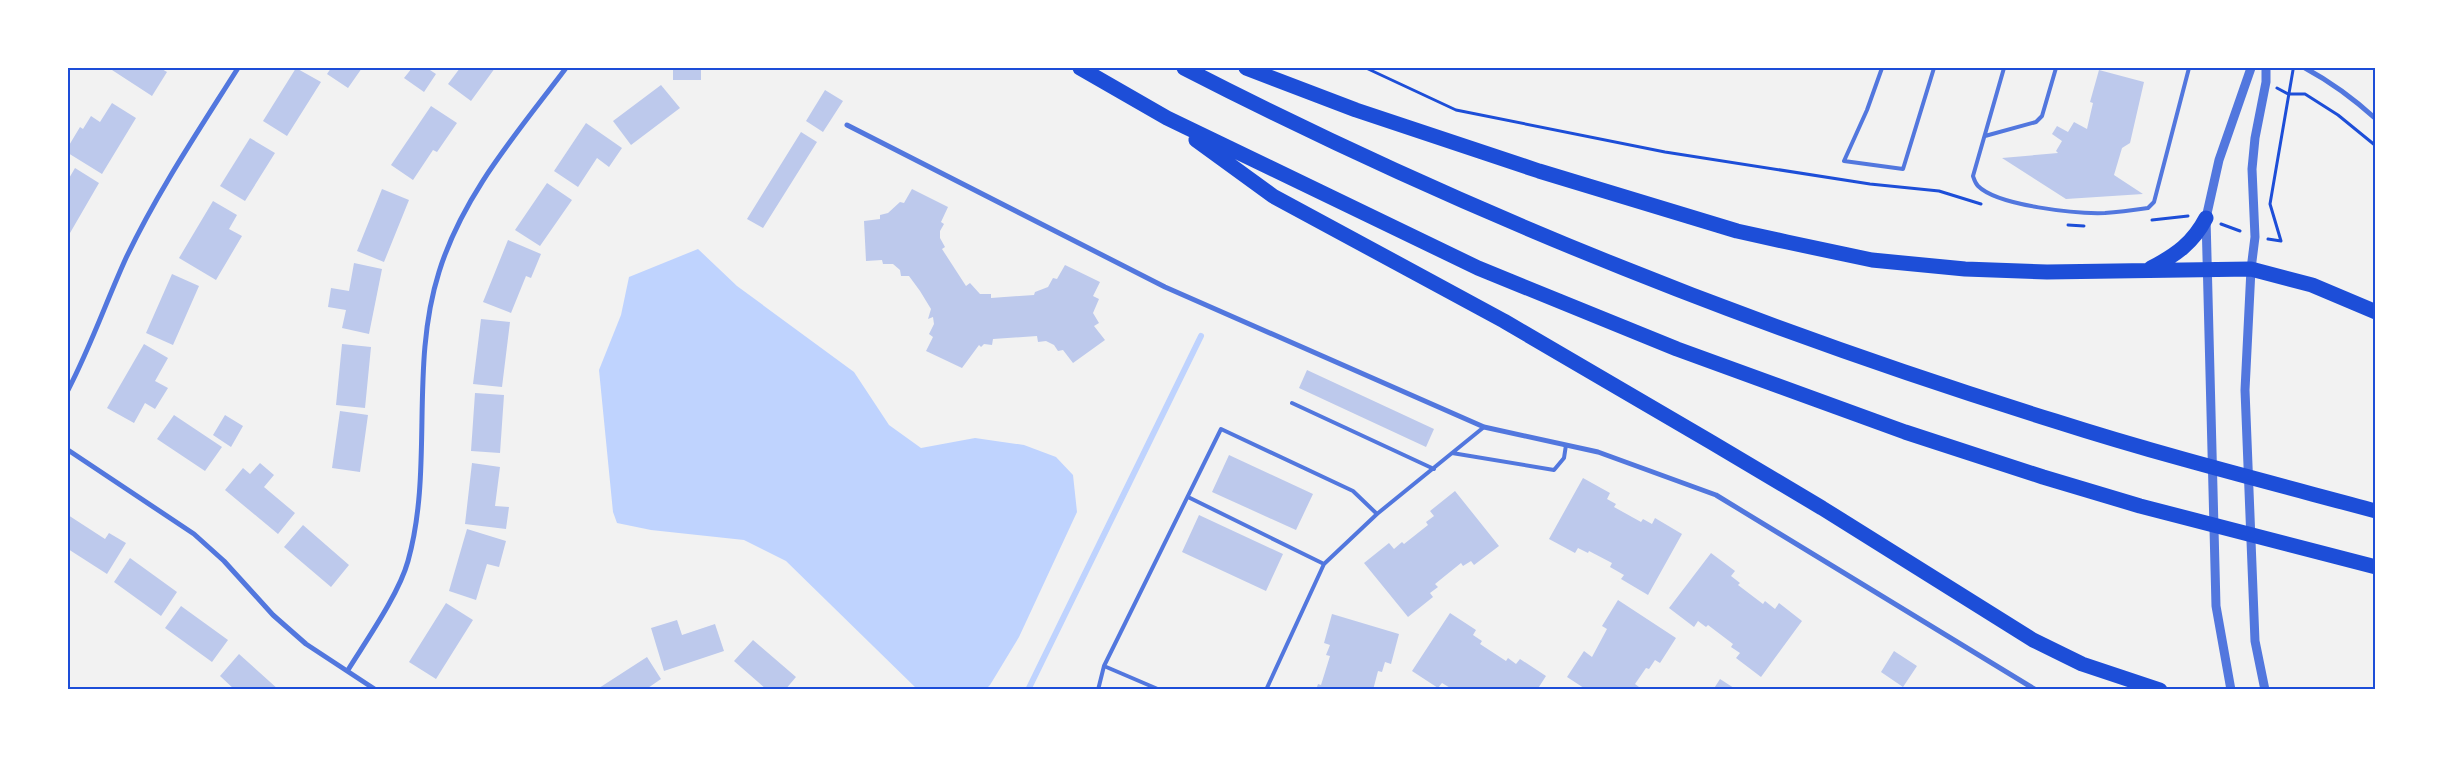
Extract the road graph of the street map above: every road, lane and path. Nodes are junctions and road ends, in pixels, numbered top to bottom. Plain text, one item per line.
1 (238, 68) edge
2 (566, 68) edge
3 (1080, 68) edge
4 (1184, 68) edge
5 (1246, 68) edge
6 (1366, 68) edge
7 (1882, 68) edge
8 (1934, 68) edge
9 (2004, 68) edge
10 (2056, 68) edge
11 (2188, 68) edge
12 (2251, 68) edge
13 (2266, 68) edge
14 (2305, 68) edge
15 (2288, 94) dead end
16 (1167, 118) junction
17 (2376, 119) edge
18 (847, 125) dead end
19 (1984, 136) junction
20 (2376, 146) edge
21 (1982, 204) dead end
22 (2206, 218) junction
23 (2145, 221) dead end
24 (2066, 225) dead end
25 (2085, 226) dead end
26 (2208, 269) junction
27 (2251, 269) junction
28 (2147, 270) junction
29 (2376, 312) edge
30 (68, 390) edge
31 (1292, 403) dead end
32 (1484, 427) junction
33 (1566, 445) junction
34 (68, 450) edge
35 (1452, 453) junction
36 (1434, 469) junction
37 (1188, 497) junction
38 (2376, 511) edge
39 (1377, 514) junction
40 (1324, 564) junction
41 (2376, 567) edge
42 (1104, 666) junction
43 (348, 670) junction
44 (2110, 674) junction
45 (376, 690) edge
46 (1098, 690) edge
47 (1160, 690) edge
48 (1266, 690) edge
49 (2036, 690) edge
50 (2135, 690) edge
51 (2160, 690) edge
52 (2231, 690) edge
53 (2266, 690) edge

1 - 30 street
2 - 43 street
3 - 16 highway
4 - 38 highway
5 - 28 highway
6 - 21 path
7 - 8 lane
9 - 19 lane
10 - 19 lane
11 - 19 lane
12 - 22 street
13 - 27 street
14 - 17 street
15 - 20 path
16 - 41 highway
16 - 44 highway
18 - 32 street
22 - 23 path
22 - 26 street
22 - 28 highway
24 - 25 path
26 - 27 highway
26 - 28 highway
26 - 52 street
27 - 29 highway
27 - 53 street
31 - 36 lane
32 - 33 street
32 - 35 lane
33 - 35 lane
33 - 49 street
34 - 43 street
35 - 36 lane
36 - 39 lane
37 - 39 lane
37 - 40 lane
37 - 42 lane
39 - 40 lane
40 - 48 lane
42 - 46 lane
42 - 47 lane
43 - 45 street
44 - 50 highway
44 - 51 highway

